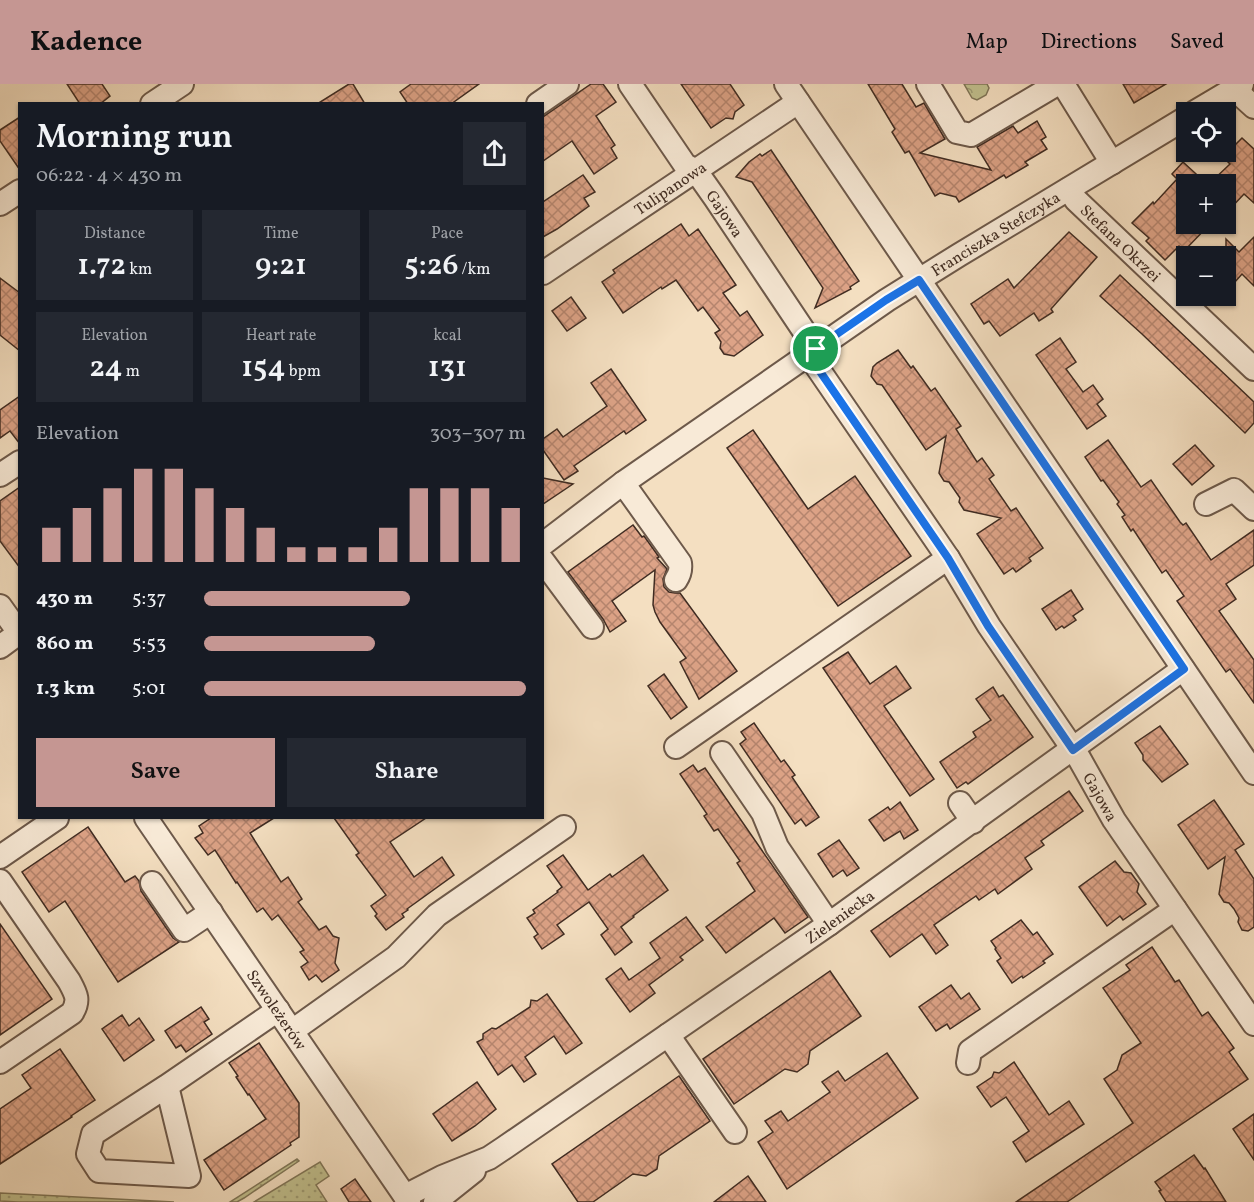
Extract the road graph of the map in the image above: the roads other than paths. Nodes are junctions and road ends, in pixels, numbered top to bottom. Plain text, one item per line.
1 (182, 84) edge
2 (567, 84) edge
3 (630, 84) edge
4 (928, 84) edge
5 (1057, 84) edge
6 (1063, 84) edge
7 (1240, 85) edge
8 (792, 93) edge
9 (155, 102) edge
10 (541, 102) edge
11 (1212, 102) edge
12 (1254, 107) edge
13 (1176, 124) edge
14 (1112, 163) junction
15 (696, 171) junction
16 (1069, 189) junction
17 (18, 192) edge
18 (0, 204) edge
19 (544, 272) edge
20 (919, 280) junction
21 (824, 350) junction
22 (1254, 369) edge
23 (18, 463) edge
24 (0, 475) edge
25 (622, 483) junction
26 (1206, 504) dead end
27 (1254, 509) edge
28 (544, 543) edge
29 (948, 558) junction
30 (544, 562) edge
31 (676, 580) dead end
32 (0, 606) edge
33 (592, 627) dead end
34 (18, 629) edge
35 (0, 647) edge
36 (1184, 669) junction
37 (676, 747) dead end
38 (1073, 750) junction
39 (722, 753) dead end
40 (1250, 759) edge
41 (960, 803) dead end
42 (56, 819) edge
43 (152, 820) edge
44 (973, 822) junction
45 (564, 827) dead end
46 (0, 857) edge
47 (0, 881) edge
48 (152, 883) dead end
49 (1175, 909) junction
50 (211, 912) junction
51 (829, 924) junction
52 (278, 1010) junction
53 (1254, 1024) edge
54 (292, 1031) junction
55 (668, 1035) junction
56 (0, 1062) edge
57 (968, 1063) dead end
58 (167, 1086) junction
59 (735, 1132) dead end
60 (460, 1168) junction
61 (407, 1199) edge
62 (435, 1202) edge

1 - 9 street
2 - 10 street
3 - 15 street, Gajowa
4 - 5 street
6 - 14 street
7 - 11 street
7 - 12 street
8 - 15 street, Tulipanowa
8 - 20 street
13 - 14 street, Franciszka Stefczyka
14 - 16 street, Franciszka Stefczyka
15 - 19 street, Tulipanowa
15 - 21 street, Gajowa
16 - 20 street, Franciszka Stefczyka
16 - 22 street, Stefana Okrzei
17 - 18 street
20 - 21 street, Franciszka Stefczyka
20 - 36 street
21 - 25 street, Franciszka Stefczyka
21 - 29 street, Gajowa
23 - 24 street
25 - 28 street, Franciszka Stefczyka
25 - 31 street
26 - 27 street
29 - 37 street
29 - 38 street, Gajowa
30 - 33 street
32 - 34 street
34 - 35 street
36 - 38 street, Zieleniecka
36 - 40 street
38 - 44 street, Zieleniecka
38 - 49 street, Gajowa
39 - 51 street
41 - 44 street
42 - 46 street
43 - 50 street, Szwoleżerów
44 - 51 street, Zieleniecka
45 - 54 street
47 - 56 street
48 - 50 street
49 - 53 street, Gajowa
49 - 57 street
50 - 52 street, Szwoleżerów
51 - 55 street, Zieleniecka
52 - 54 street, Szwoleżerów
52 - 58 street
54 - 61 street, Szwoleżerów
55 - 59 street
55 - 60 street, Zieleniecka
58 - 58 street
60 - 61 street, Zieleniecka
60 - 62 street, Zieleniecka

